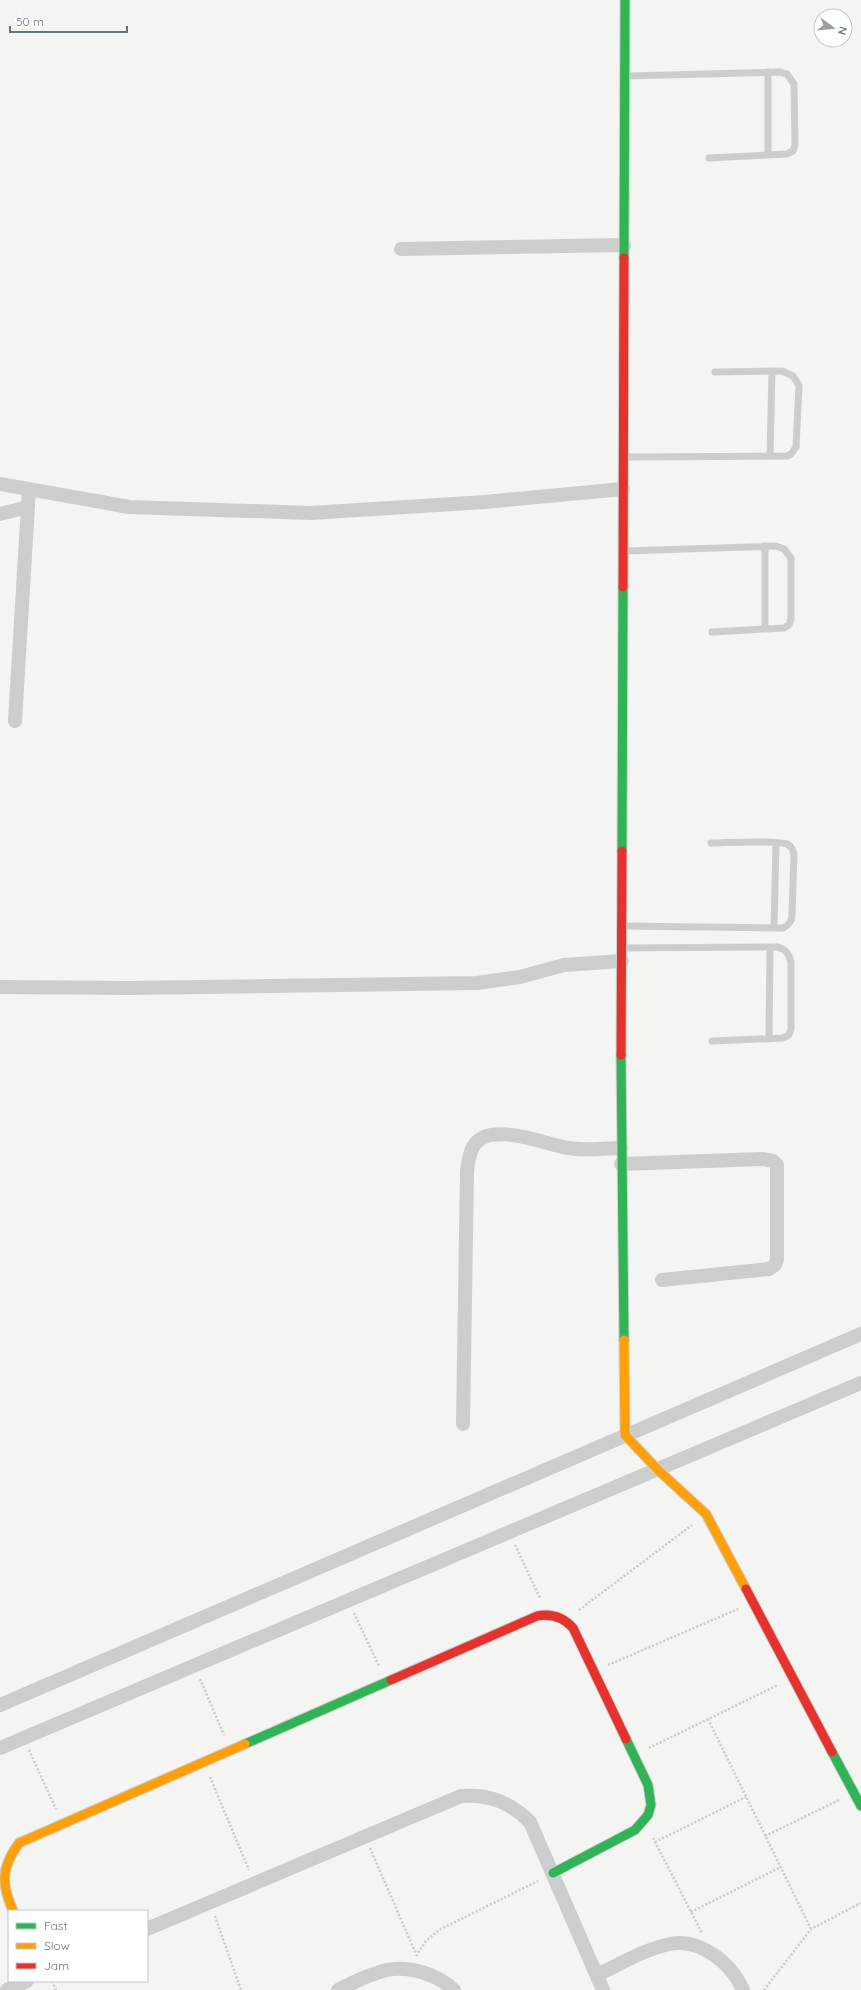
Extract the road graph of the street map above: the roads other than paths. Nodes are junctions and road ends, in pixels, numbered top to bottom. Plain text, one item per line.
1 (625, 0) edge
2 (768, 72) junction
3 (624, 76) junction
4 (768, 155) junction
5 (709, 158) dead end
6 (624, 245) junction
7 (400, 249) dead end
8 (772, 371) junction
9 (715, 372) dead end
10 (770, 456) junction
11 (623, 457) junction
12 (0, 484) edge
13 (29, 489) junction
14 (623, 489) junction
15 (28, 507) junction
16 (0, 514) edge
17 (765, 546) junction
18 (623, 551) junction
19 (765, 629) junction
20 (712, 632) dead end
21 (15, 721) dead end
22 (711, 843) dead end
23 (776, 843) junction
24 (622, 926) junction
25 (774, 928) junction
26 (770, 948) junction
27 (622, 955) junction
28 (0, 987) edge
29 (769, 1039) junction
30 (712, 1041) dead end
31 (621, 1148) junction
32 (621, 1164) junction
33 (662, 1280) dead end
34 (861, 1334) edge
35 (861, 1384) edge
36 (463, 1424) dead end
37 (625, 1435) junction
38 (658, 1470) junction
39 (0, 1705) edge
40 (0, 1748) edge
41 (861, 1806) edge
42 (10, 1852) junction
43 (0, 1856) edge
44 (553, 1874) junction
45 (13, 1910) edge
46 (148, 1929) edge
47 (597, 1975) junction
48 (25, 1982) edge
49 (7, 1990) edge
50 (338, 1990) edge
51 (454, 1990) edge
52 (603, 1990) edge
53 (743, 1990) edge

1 - 3 street
2 - 3 lane
2 - 4 lane
2 - 4 lane
3 - 6 street
4 - 5 lane
6 - 7 street
6 - 11 street
8 - 9 lane
8 - 10 lane
8 - 10 lane
10 - 11 lane
11 - 14 street
12 - 13 street
13 - 14 street
13 - 15 street
14 - 18 street
15 - 16 street
15 - 21 street
17 - 18 lane
17 - 19 lane
17 - 19 lane
18 - 24 street
19 - 20 lane
22 - 23 lane
23 - 25 lane
23 - 25 lane
24 - 25 lane
24 - 27 street
26 - 27 lane
26 - 29 lane
26 - 29 lane
27 - 28 street
27 - 31 street
29 - 30 lane
31 - 32 street
31 - 36 street
32 - 33 street
32 - 37 street
34 - 37 street
35 - 38 street
37 - 38 street
37 - 39 street
38 - 40 street
38 - 41 street
42 - 43 lane
42 - 44 street
42 - 45 street
44 - 46 street
44 - 47 street
47 - 52 street
47 - 53 street
48 - 49 street
50 - 51 street

